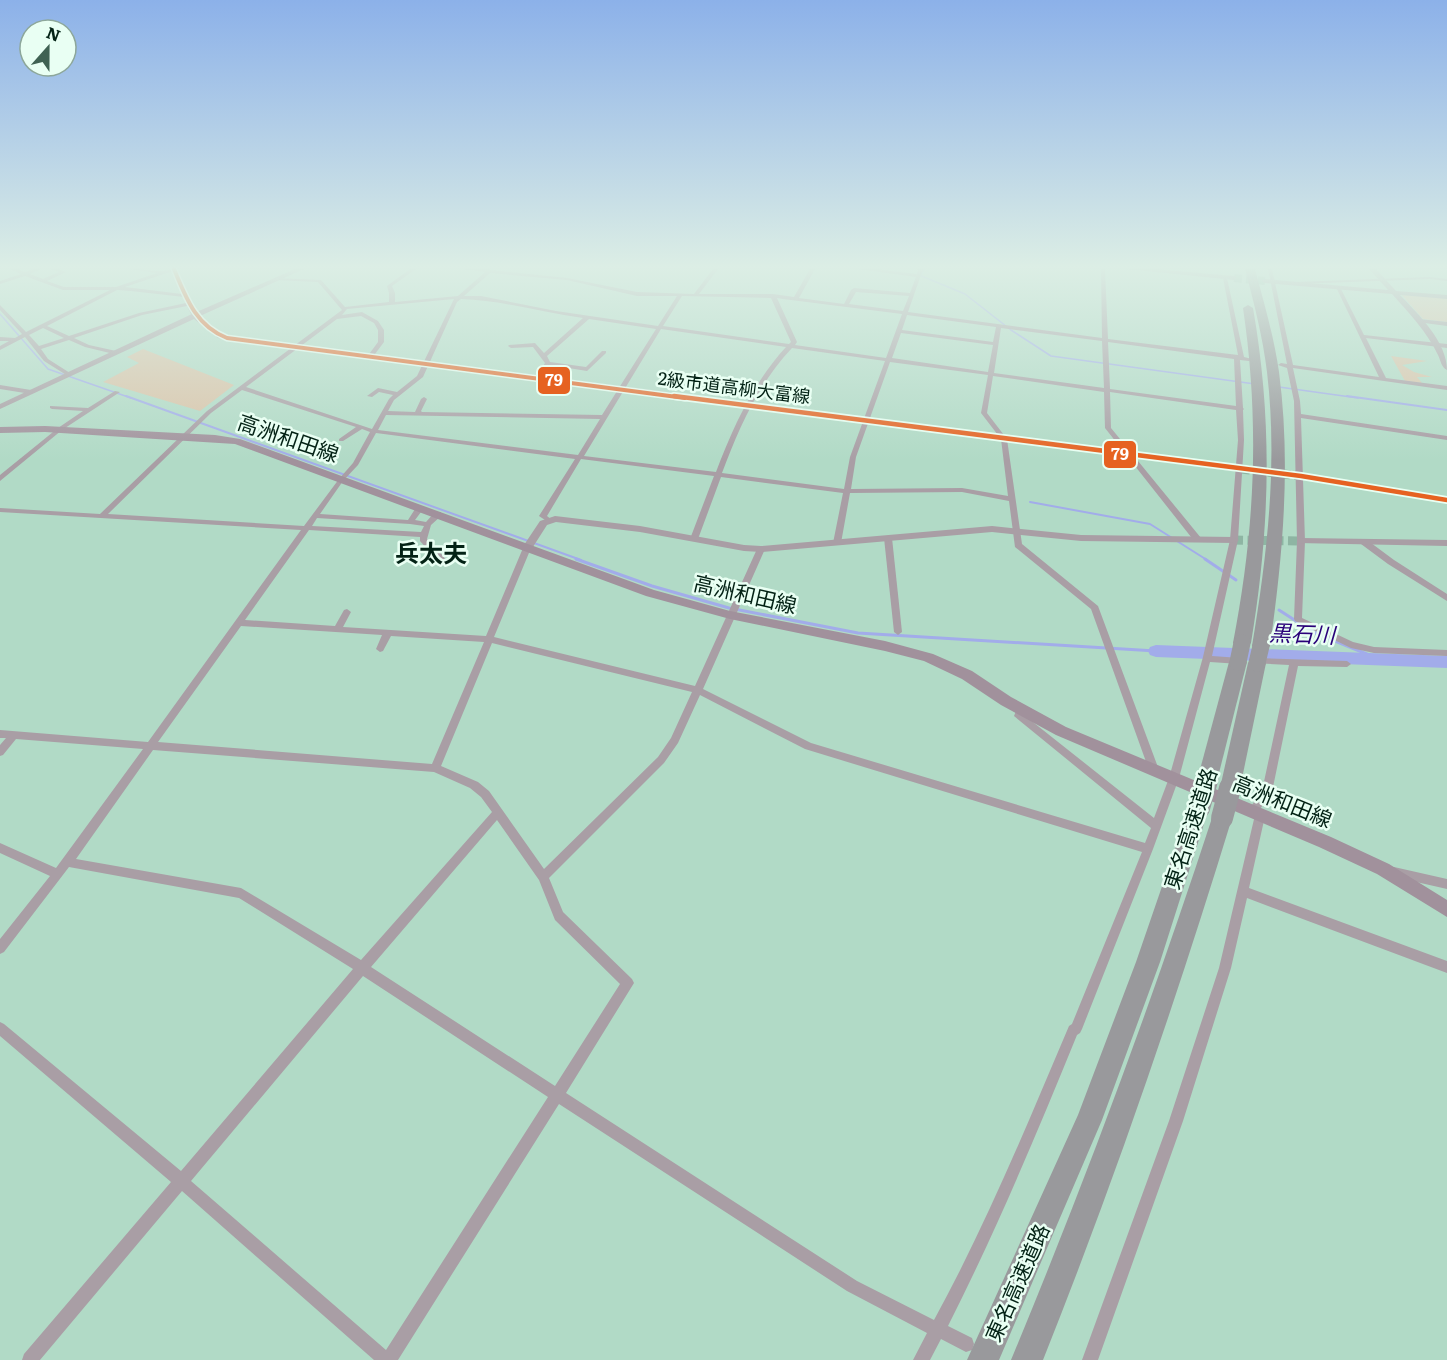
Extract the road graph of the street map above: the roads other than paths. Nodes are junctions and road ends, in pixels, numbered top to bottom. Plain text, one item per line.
1 (23, 332) edge
2 (30, 332) edge
3 (56, 332) edge
4 (85, 332) edge
5 (156, 332) edge
6 (216, 332) edge
7 (316, 332) edge
8 (381, 332) edge
9 (440, 332) edge
10 (571, 332) edge
11 (656, 332) edge
12 (692, 332) edge
13 (790, 332) edge
14 (897, 332) edge
15 (908, 332) edge
16 (998, 332) edge
17 (1048, 332) edge
18 (1106, 332) edge
19 (1235, 332) edge
20 (1249, 332) edge
21 (1264, 332) edge
22 (1282, 332) edge
23 (1360, 332) edge
24 (1427, 332) edge
25 (25, 335) junction
26 (926, 335) joint
27 (1362, 336) junction
28 (68, 338) junction
29 (0, 339) edge
30 (16, 340) junction
31 (1106, 340) junction
32 (997, 344) junction
33 (1435, 344) junction
34 (511, 346) dead end
35 (790, 346) junction
36 (1447, 346) edge
37 (0, 348) edge
38 (38, 348) junction
39 (297, 348) junction
40 (114, 352) junction
41 (604, 352) dead end
42 (544, 356) junction
43 (370, 357) junction
44 (1239, 357) junction
45 (1249, 358) dead end
46 (887, 360) junction
47 (548, 363) junction
48 (426, 364) junction
49 (1281, 365) dead end
50 (1291, 367) junction
51 (1447, 368) edge
52 (68, 374) junction
53 (992, 374) junction
54 (538, 379) junction
55 (1384, 380) junction
56 (0, 387) edge
57 (242, 388) junction
58 (1447, 388) edge
59 (622, 390) junction
60 (1107, 390) junction
61 (31, 392) junction
62 (117, 392) dead end
63 (396, 394) junction
64 (370, 396) dead end
65 (424, 399) dead end
66 (747, 405) junction
67 (0, 407) edge
68 (52, 407) dead end
69 (1241, 409) junction
70 (89, 410) junction
71 (344, 411) dead end
72 (385, 414) junction
73 (421, 414) junction
74 (1298, 416) junction
75 (604, 417) junction
76 (332, 418) junction
77 (865, 422) junction
78 (361, 427) junction
79 (60, 429) junction
80 (0, 430) edge
81 (373, 432) junction
82 (183, 437) junction
83 (1447, 438) edge
84 (1004, 439) junction
85 (341, 440) dead end
86 (1131, 456) junction
87 (579, 458) junction
88 (1241, 469) junction
89 (719, 475) junction
90 (1301, 476) junction
91 (0, 479) edge
92 (341, 480) junction
93 (846, 491) junction
94 (1011, 499) junction
95 (1447, 500) edge
96 (420, 508) junction
97 (0, 510) edge
98 (438, 514) junction
99 (102, 516) junction
100 (315, 516) junction
101 (548, 520) junction
102 (410, 522) junction
103 (428, 524) junction
104 (306, 528) junction
105 (1016, 533) junction
106 (424, 535) junction
107 (888, 538) junction
108 (694, 539) junction
109 (1198, 540) junction
110 (1234, 540) junction
111 (1301, 541) junction
112 (1364, 542) junction
113 (837, 543) junction
114 (1447, 543) edge
115 (527, 548) junction
116 (761, 549) junction
117 (441, 559) dead end
118 (1447, 598) edge
119 (733, 609) junction
120 (347, 612) dead end
121 (239, 623) junction
122 (338, 629) junction
123 (388, 632) junction
124 (898, 632) dead end
125 (489, 639) junction
126 (380, 649) dead end
127 (1447, 653) edge
128 (1207, 658) junction
129 (1294, 663) junction
130 (1347, 664) dead end
131 (697, 690) junction
132 (1021, 709) junction
133 (0, 734) edge
134 (14, 735) junction
135 (149, 745) junction
136 (0, 752) edge
137 (435, 768) junction
138 (1154, 770) junction
139 (1174, 778) junction
140 (498, 812) junction
141 (1211, 813) junction
142 (1256, 814) junction
143 (1156, 826) junction
144 (0, 848) edge
145 (1148, 849) junction
146 (67, 862) junction
147 (1383, 869) junction
148 (57, 874) junction
149 (543, 877) junction
150 (1447, 884) edge
151 (1243, 891) junction
152 (1447, 909) edge
153 (0, 948) edge
154 (1447, 966) edge
155 (362, 968) junction
156 (0, 1028) edge
157 (556, 1094) junction
158 (181, 1181) junction
159 (938, 1330) junction
160 (975, 1352) edge
161 (30, 1360) edge
162 (388, 1360) edge
163 (921, 1360) edge
164 (1027, 1360) edge
165 (1089, 1360) edge

1 - 25 street
2 - 25 street
3 - 28 street
4 - 28 street
5 - 40 street
6 - 39 street, 2級市道高柳大富線
7 - 39 street
8 - 43 street
9 - 48 street
10 - 42 street
11 - 59 street
12 - 35 street
13 - 35 street
14 - 46 street
15 - 26 street
16 - 32 street
17 - 31 street
18 - 31 street
19 - 44 street
20 - 141 highway, 東名高速道路, bridge
21 - 141 highway, 東名高速道路, bridge
22 - 50 street
23 - 27 street
24 - 33 street
25 - 30 street
25 - 38 street
26 - 32 street
27 - 33 street
27 - 55 street
28 - 38 street
28 - 40 street
29 - 30 street
30 - 37 street
31 - 44 street
31 - 60 street
32 - 53 street
33 - 36 street
33 - 51 street
34 - 42 street
35 - 46 street
35 - 66 street
38 - 52 street
39 - 43 street, 2級市道高柳大富線
39 - 57 street
40 - 52 street
41 - 47 street
42 - 47 street
43 - 48 street, 2級市道高柳大富線
44 - 45 street
44 - 69 street
46 - 53 street
46 - 77 street
47 - 54 street
48 - 54 street, 2級市道高柳大富線
48 - 63 street
49 - 50 street
50 - 55 street
50 - 74 street
52 - 61 street
53 - 60 street
53 - 84 street
54 - 59 street, 2級市道高柳大富線
55 - 58 street
56 - 61 street
57 - 76 street
57 - 82 street
59 - 66 street, 2級市道高柳大富線
59 - 75 street
60 - 69 street
60 - 86 street
61 - 67 street
62 - 70 street
63 - 64 street
63 - 72 street
65 - 73 street
66 - 77 street, 2級市道高柳大富線
66 - 89 street
68 - 70 street
69 - 88 street
70 - 79 street
71 - 76 street
72 - 73 street
72 - 81 street
73 - 75 street
74 - 83 street
74 - 90 street
75 - 87 street
76 - 78 street
77 - 84 street, 2級市道高柳大富線
77 - 93 street
78 - 81 street
78 - 85 street
79 - 80 main road, 高洲和田線
79 - 82 main road, 高洲和田線
79 - 91 street
81 - 87 street
81 - 92 street
82 - 92 main road, 高洲和田線
82 - 99 street
84 - 86 street, 2級市道高柳大富線
84 - 94 street
86 - 88 street, 2級市道高柳大富線
86 - 109 street
87 - 89 street
87 - 101 street
88 - 110 street
89 - 93 street
89 - 108 street
90 - 95 street
90 - 111 street
92 - 96 main road, 高洲和田線
92 - 100 street
93 - 94 street
93 - 113 street
94 - 105 street
96 - 98 main road, 高洲和田線
96 - 102 street
97 - 99 street
98 - 103 street
98 - 115 main road, 高洲和田線
99 - 104 street
100 - 102 street
100 - 104 street
101 - 108 street
101 - 115 street
102 - 103 street
103 - 106 street
104 - 106 street
104 - 121 street
105 - 107 street
105 - 109 street
105 - 138 street
106 - 117 street
107 - 113 street
107 - 124 street
108 - 116 street
109 - 110 street
110 - 128 street
111 - 112 street
111 - 127 street
112 - 114 street
112 - 118 street
113 - 116 street
115 - 119 main road, 高洲和田線
115 - 125 street
116 - 119 street
119 - 131 street
119 - 132 main road, 高洲和田線
120 - 122 street
121 - 122 street
121 - 135 street
122 - 123 street
123 - 125 street
123 - 126 street
125 - 131 street
125 - 137 street
128 - 129 street
128 - 139 street
129 - 130 street
129 - 142 street
131 - 145 street
131 - 149 street
132 - 138 main road, 高洲和田線
132 - 143 street
133 - 134 street
134 - 135 street
134 - 136 street
135 - 137 street
135 - 146 street
137 - 140 street
138 - 139 main road, 高洲和田線
139 - 142 main road, 高洲和田線
139 - 143 street
140 - 149 street
140 - 155 street
141 - 160 highway, 東名高速道路
141 - 164 highway, 東名高速道路
142 - 147 main road, 高洲和田線
142 - 151 street
143 - 145 street
144 - 148 street
145 - 159 street
146 - 148 street
146 - 155 street
147 - 150 street
147 - 152 main road, 高洲和田線
148 - 153 street
149 - 157 street
151 - 154 street
151 - 165 street
155 - 157 street
155 - 158 street
156 - 158 street
157 - 159 street
157 - 162 street
158 - 161 street
158 - 162 street
159 - 160 street
159 - 163 street

